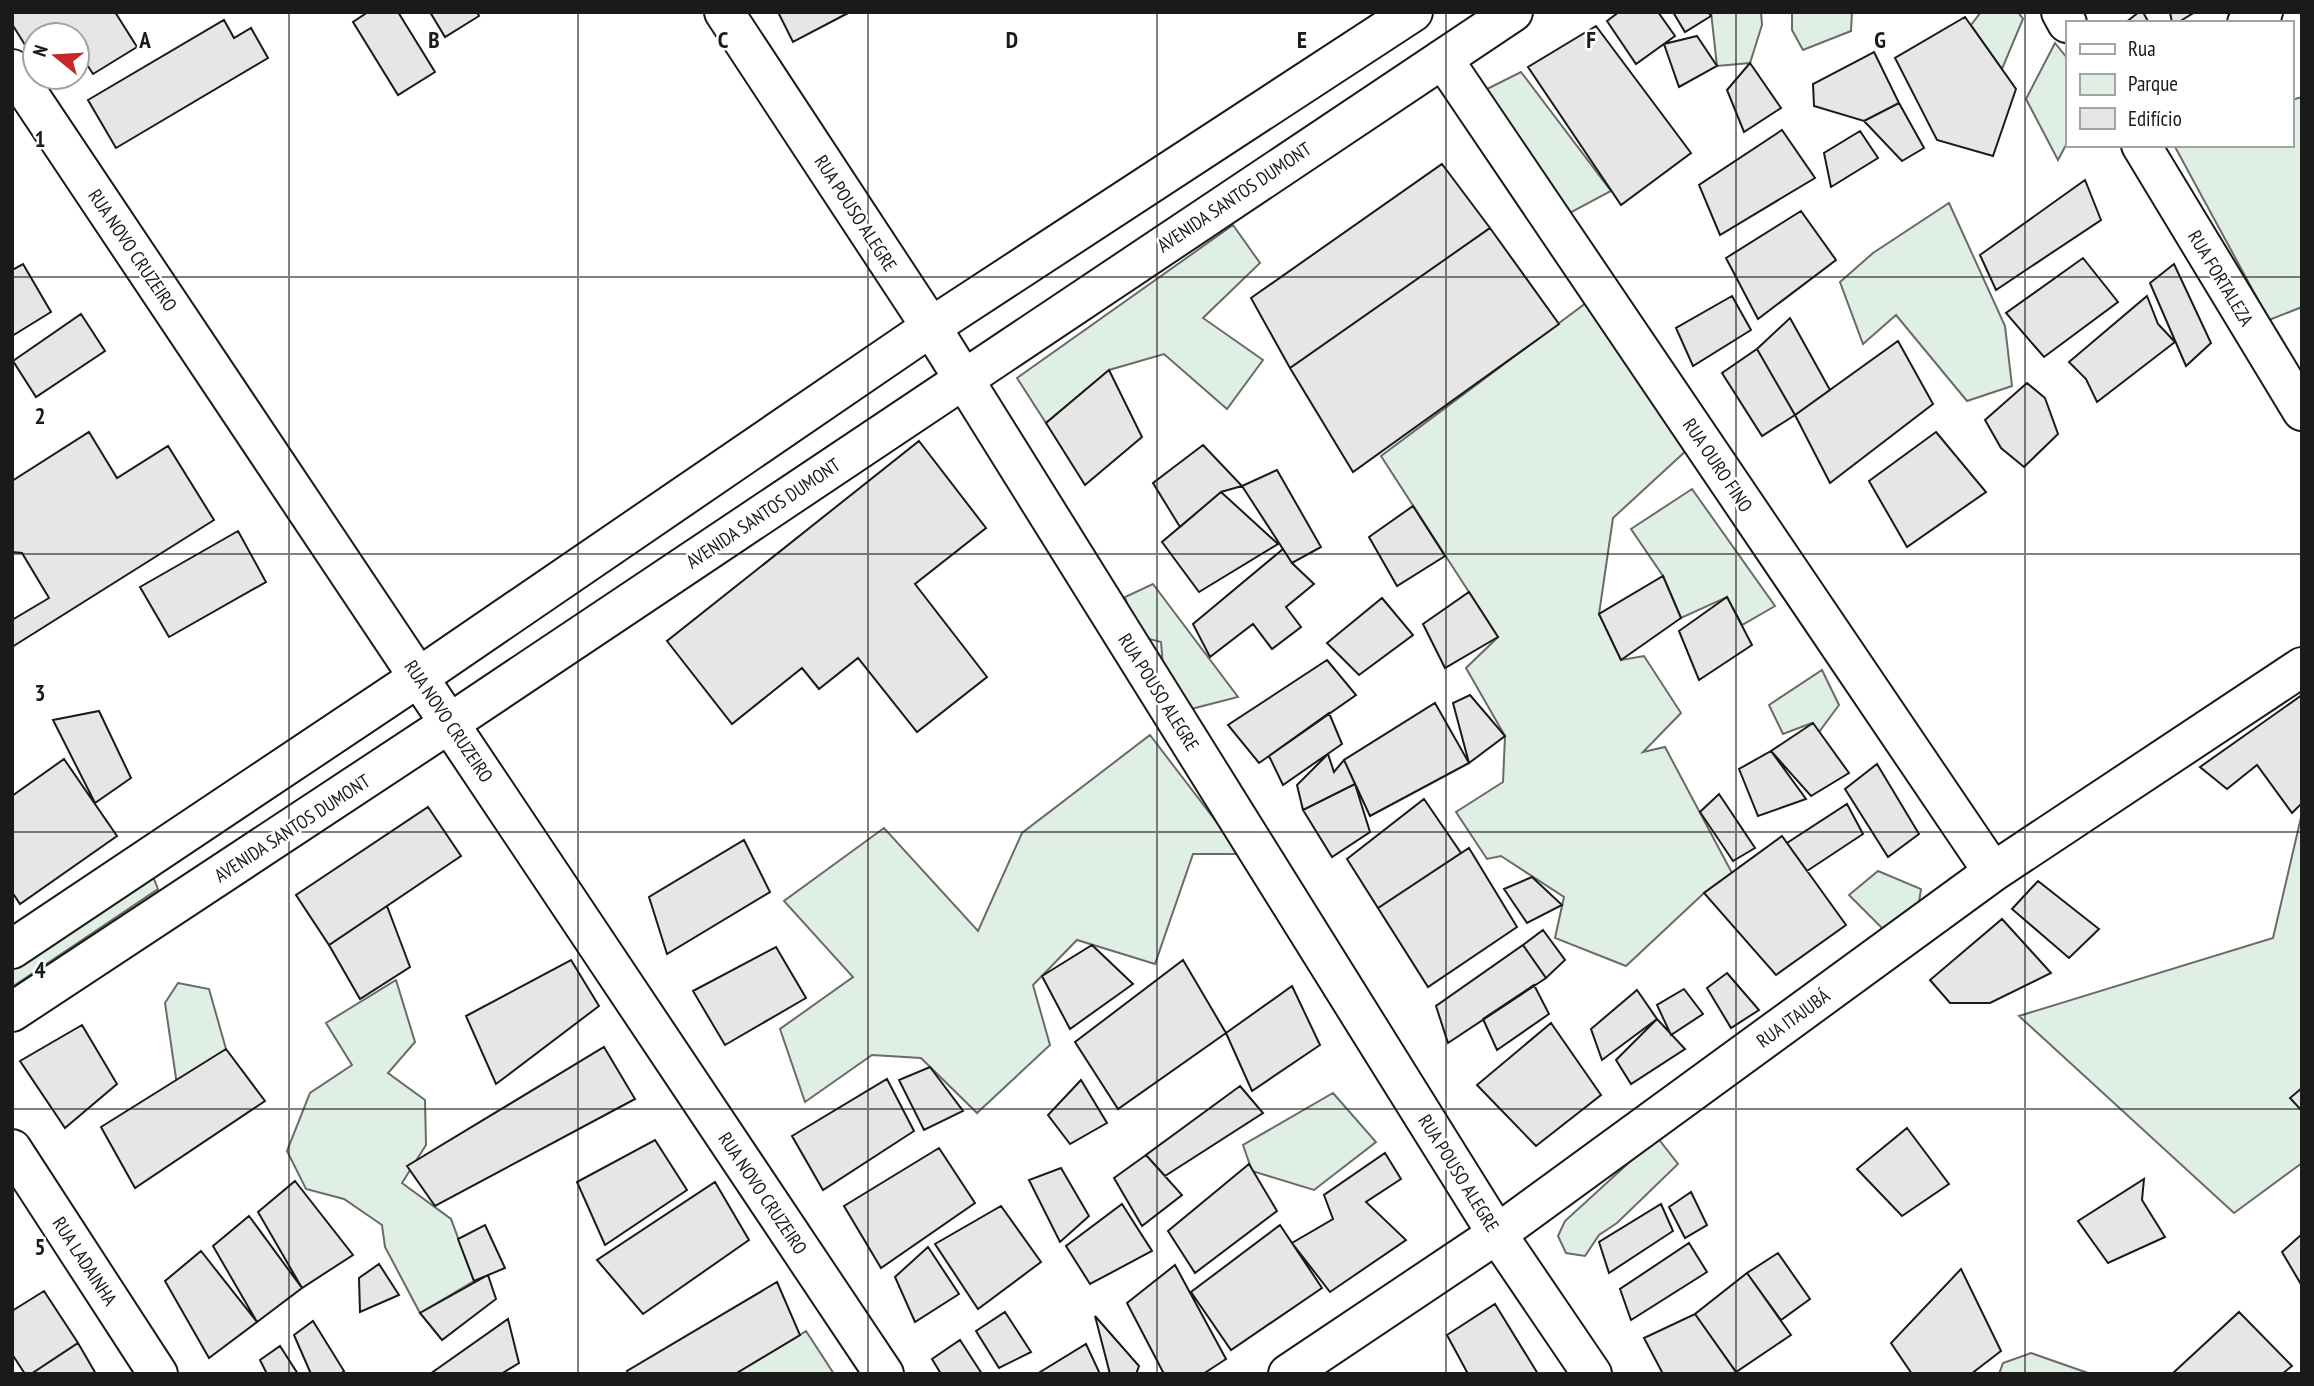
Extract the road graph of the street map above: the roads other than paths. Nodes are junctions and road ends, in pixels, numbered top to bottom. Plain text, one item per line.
1 (724, 12) edge
2 (1413, 12) edge
3 (1513, 12) edge
4 (1443, 59) junction
5 (12, 69) edge
6 (2142, 147) edge
7 (931, 327) junction
8 (963, 378) junction
9 (2302, 411) edge
10 (2302, 667) edge
11 (419, 677) junction
12 (450, 723) junction
13 (1993, 872) junction
14 (12, 949) edge
15 (12, 1012) edge
16 (12, 1149) edge
17 (1497, 1234) junction
18 (158, 1374) edge
19 (884, 1374) edge
20 (1288, 1374) edge
21 (1592, 1374) edge

1 - 7 street, RUA POUSO ALEGRE
2 - 7 street
3 - 4 street, AVENIDA SANTOS DUMONT
4 - 8 street, AVENIDA SANTOS DUMONT
4 - 13 street, RUA OURO FINO
5 - 11 street, RUA NOVO CRUZEIRO
6 - 9 street, RUA FORTALEZA
7 - 8 street, RUA POUSO ALEGRE
7 - 11 street
8 - 12 street, AVENIDA SANTOS DUMONT
8 - 17 street, RUA POUSO ALEGRE
10 - 13 street, RUA ITAJUBÁ
11 - 12 street, RUA NOVO CRUZEIRO
11 - 14 street
12 - 15 street, AVENIDA SANTOS DUMONT
12 - 19 street, RUA NOVO CRUZEIRO
13 - 17 street, RUA ITAJUBÁ
16 - 18 street, RUA LADAINHA
17 - 20 street, RUA ITAJUBÁ
17 - 21 street, RUA POUSO ALEGRE

